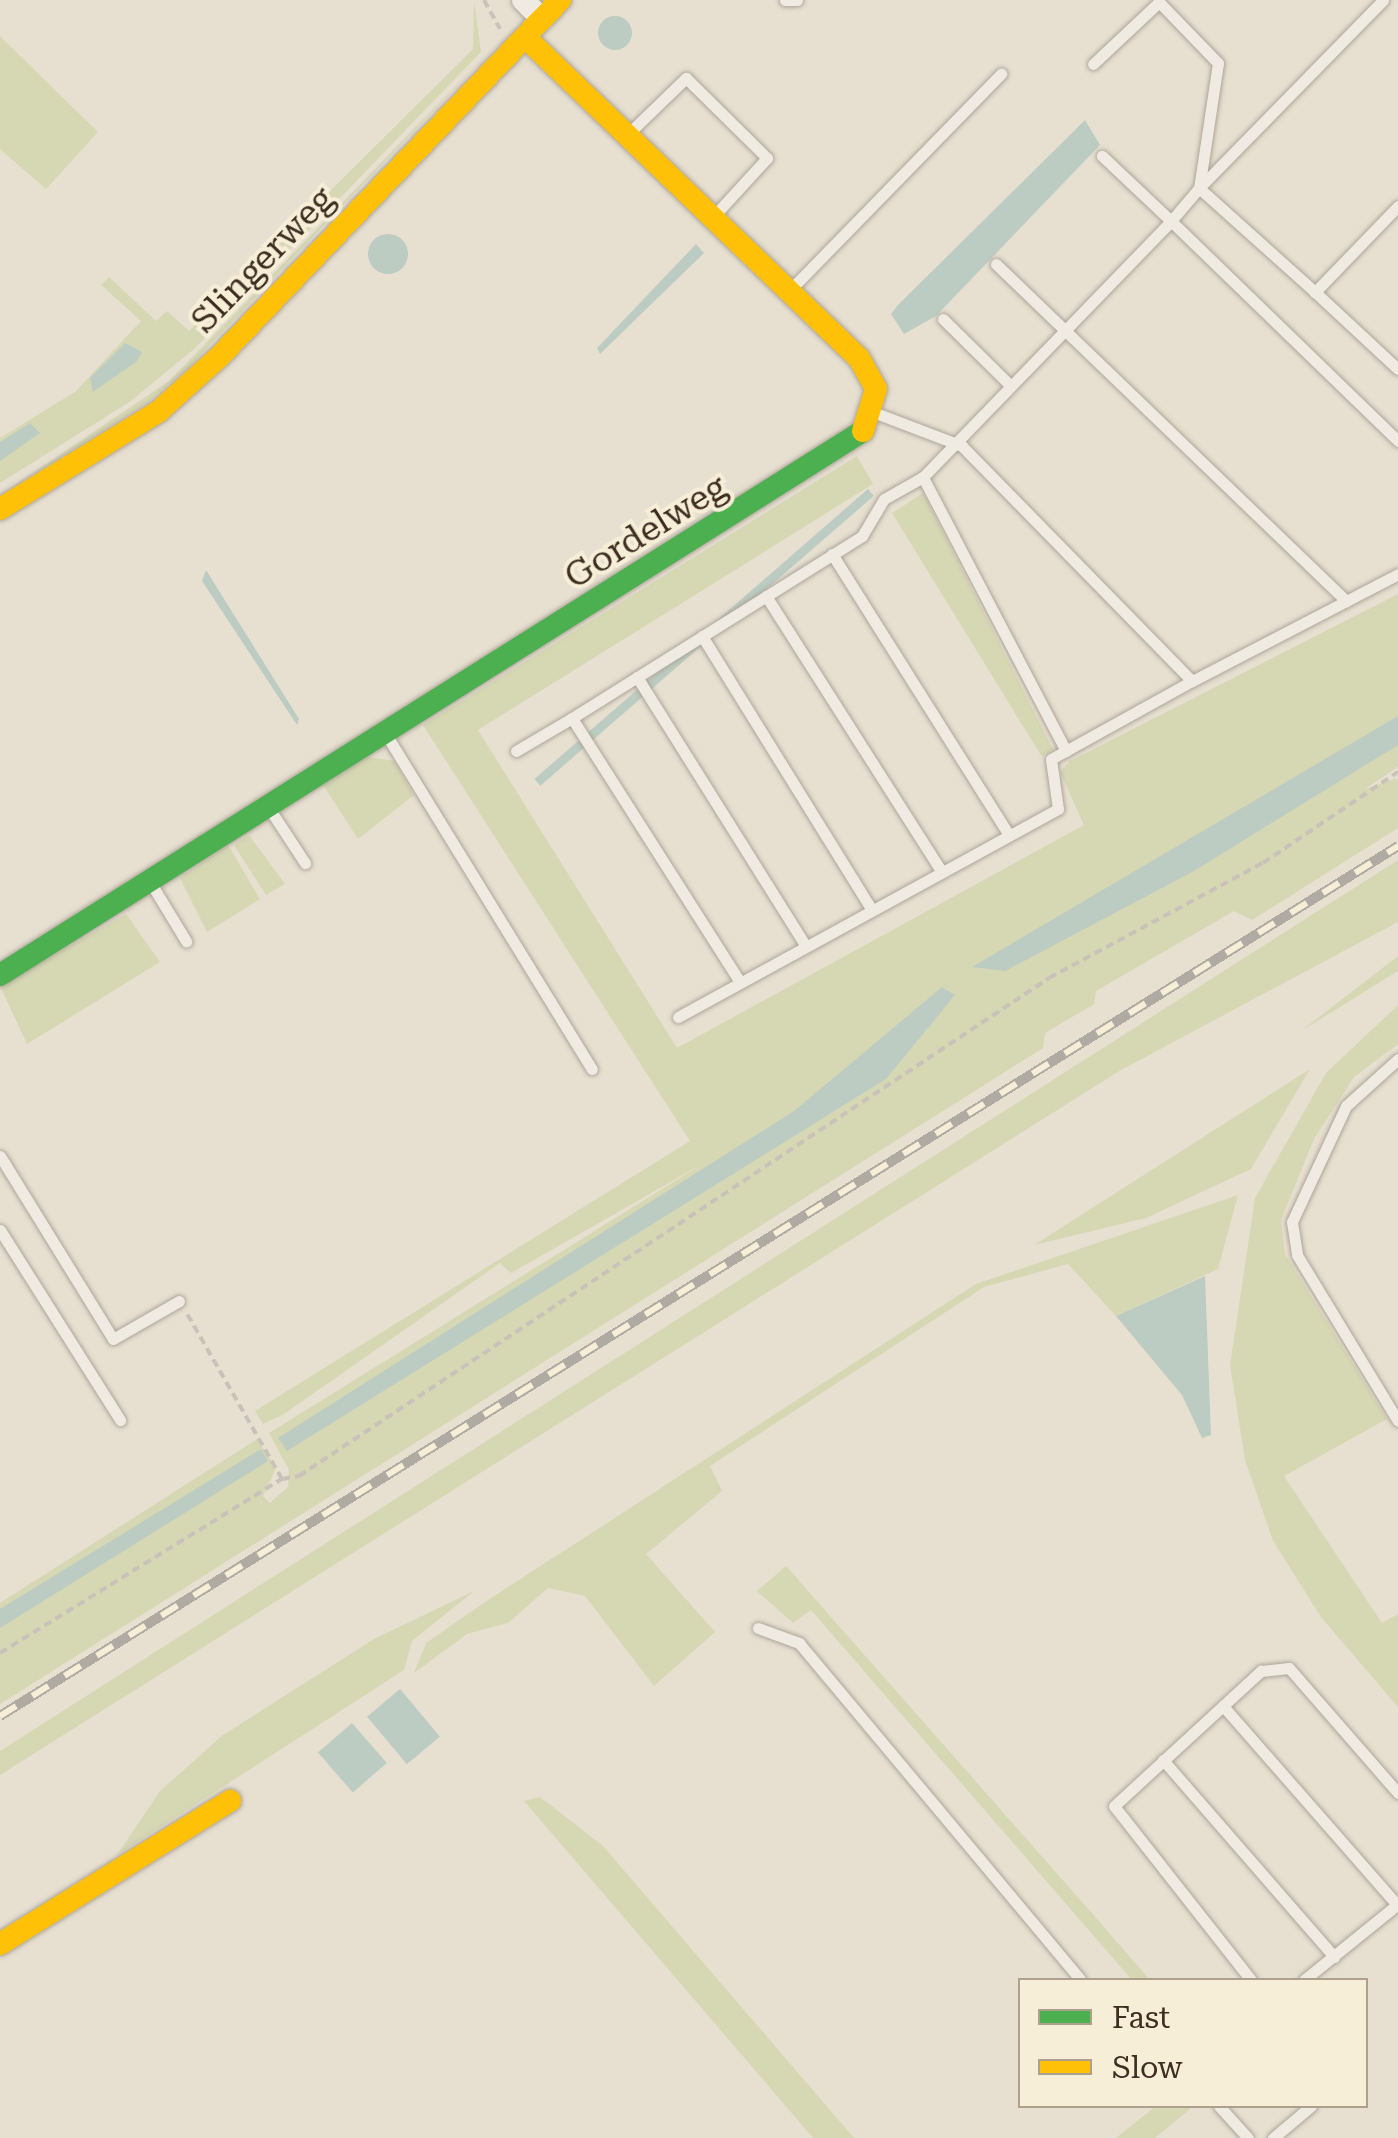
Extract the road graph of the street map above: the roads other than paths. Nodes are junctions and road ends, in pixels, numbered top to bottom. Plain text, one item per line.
1 (522, 0) edge
2 (560, 0) edge
3 (785, 0) edge
4 (797, 0) edge
5 (1383, 0) edge
6 (542, 19) junction
7 (525, 37) junction
8 (1093, 64) dead end
9 (1001, 74) dead end
10 (626, 135) junction
11 (1102, 156) dead end
12 (1200, 188) junction
13 (1398, 206) edge
14 (712, 218) junction
15 (1171, 222) junction
16 (996, 264) dead end
17 (789, 291) junction
18 (1315, 292) junction
19 (943, 319) dead end
20 (1065, 330) junction
21 (1398, 369) edge
22 (1012, 386) junction
23 (873, 412) junction
24 (1398, 441) edge
25 (956, 444) junction
26 (923, 478) junction
27 (0, 509) edge
28 (832, 554) junction
29 (1398, 574) edge
30 (766, 596) junction
31 (1346, 601) junction
32 (702, 636) junction
33 (637, 677) junction
34 (1192, 681) junction
35 (572, 718) junction
36 (386, 734) junction
37 (516, 751) dead end
38 (1066, 751) junction
39 (269, 808) junction
40 (1009, 836) junction
41 (304, 863) dead end
42 (942, 872) junction
43 (150, 882) junction
44 (872, 910) junction
45 (186, 941) dead end
46 (806, 946) junction
47 (0, 975) edge
48 (740, 982) junction
49 (678, 1017) dead end
50 (1398, 1059) edge
51 (592, 1069) dead end
52 (0, 1156) edge
53 (0, 1230) edge
54 (179, 1302) road end
55 (120, 1420) dead end
56 (1398, 1421) edge
57 (758, 1628) dead end
58 (1222, 1706) junction
59 (1163, 1760) junction
60 (1398, 1793) edge
61 (230, 1802) dead end
62 (1398, 1904) edge
63 (0, 1944) edge
64 (1334, 1957) junction
65 (1079, 1978) edge
66 (1248, 1978) edge
67 (1307, 1978) edge
68 (1221, 2108) edge
69 (1309, 2108) edge
70 (1248, 2138) edge
71 (1273, 2138) edge

1 - 6 street
2 - 6 street, Slingerweg
3 - 4 lane
5 - 12 lane
6 - 7 street, Slingerweg
7 - 10 street
7 - 27 street, Slingerweg
8 - 12 lane
9 - 17 lane
10 - 14 street
10 - 14 lane
11 - 15 lane
12 - 15 lane
12 - 18 lane
13 - 18 lane
14 - 17 street
15 - 20 lane
15 - 24 lane
16 - 20 lane
17 - 23 street
18 - 21 lane
19 - 22 lane
20 - 22 lane
20 - 31 lane
22 - 25 lane
23 - 25 lane
23 - 36 street, Gordelweg
25 - 26 lane
25 - 34 lane
26 - 28 lane
26 - 38 lane
28 - 30 lane
28 - 40 lane
29 - 31 lane
30 - 32 lane
30 - 42 lane
31 - 34 lane
32 - 33 lane
32 - 44 lane
33 - 35 lane
33 - 46 lane
34 - 38 lane
35 - 37 lane
35 - 48 lane
36 - 39 street, Gordelweg
36 - 51 lane
38 - 40 lane
39 - 41 lane
39 - 43 street, Gordelweg
40 - 42 lane
42 - 44 lane
43 - 45 lane
43 - 47 street, Gordelweg
44 - 46 lane
46 - 48 lane
48 - 49 lane
50 - 56 lane
52 - 54 lane
53 - 55 lane
57 - 65 lane
58 - 59 lane
58 - 60 lane
58 - 62 lane
59 - 64 lane
59 - 66 lane
61 - 63 street
62 - 64 lane
64 - 67 lane
68 - 70 lane
69 - 71 lane

